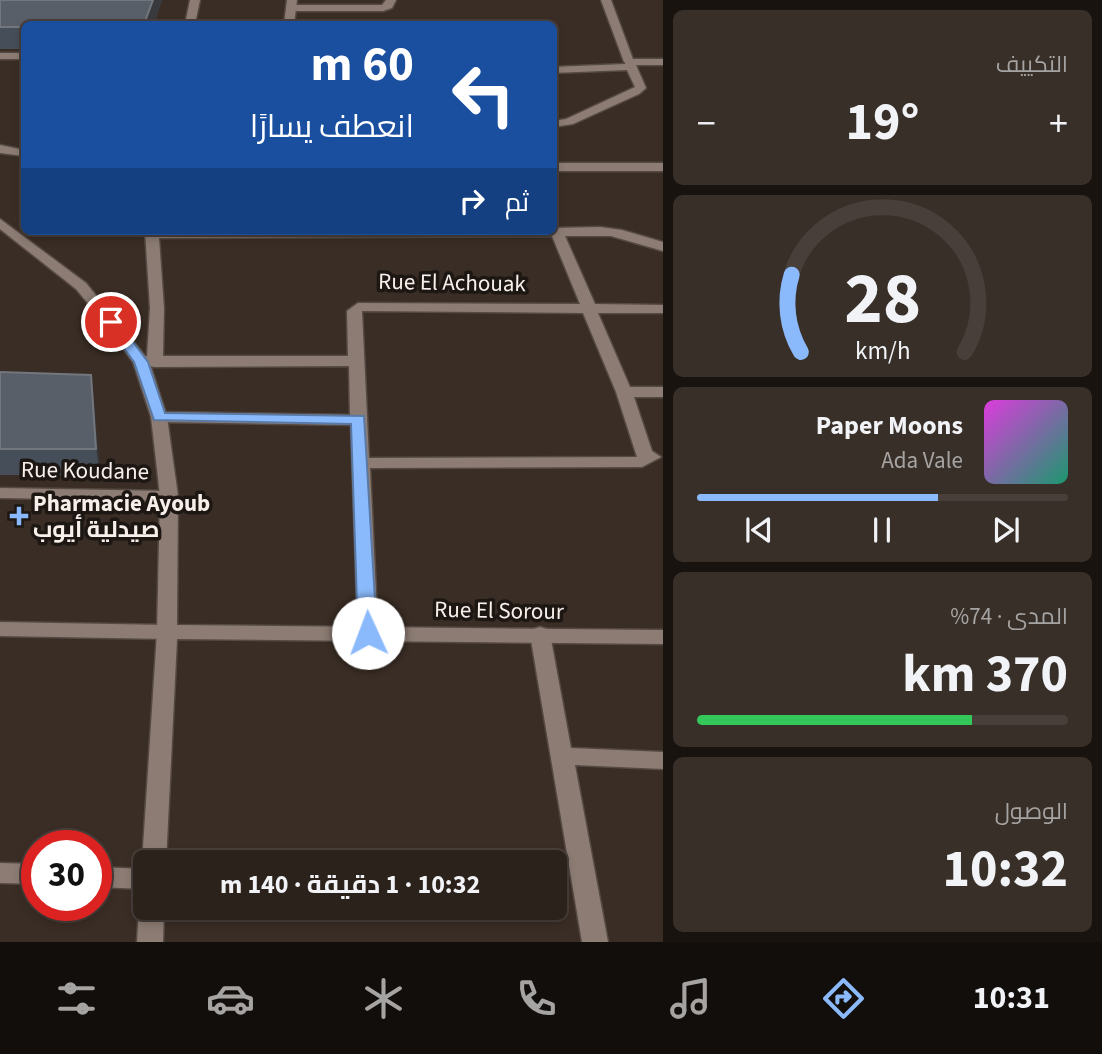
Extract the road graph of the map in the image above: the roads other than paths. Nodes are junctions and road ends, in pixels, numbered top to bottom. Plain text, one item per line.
1 (195, 0) edge
2 (391, 0) edge
3 (606, 0) edge
4 (292, 4) edge
5 (191, 21) edge
6 (0, 56) edge
7 (21, 56) edge
8 (663, 62) edge
9 (630, 65) junction
10 (557, 70) edge
11 (557, 124) edge
12 (0, 149) edge
13 (21, 152) edge
14 (557, 167) edge
15 (661, 167) edge
16 (0, 223) edge
17 (557, 232) joint
18 (152, 235) edge
19 (663, 247) edge
20 (663, 309) edge
21 (591, 310) junction
22 (357, 361) junction
23 (148, 362) junction
24 (624, 392) junction
25 (663, 392) edge
26 (159, 417) junction
27 (359, 420) junction
28 (362, 463) junction
29 (0, 493) edge
30 (169, 496) junction
31 (0, 629) edge
32 (167, 632) junction
33 (368, 633) junction
34 (540, 634) junction
35 (663, 637) edge
36 (564, 755) junction
37 (663, 761) edge
38 (155, 850) edge
39 (0, 873) edge
40 (21, 874) edge
41 (112, 878) edge
42 (133, 879) edge
43 (151, 920) edge
44 (150, 942) edge
45 (595, 942) edge

1 - 5 street
2 - 4 street
3 - 9 street
6 - 7 street
8 - 9 street
9 - 10 street
9 - 11 street
12 - 13 street
14 - 15 street
16 - 23 street
17 - 19 street
17 - 21 street
18 - 23 street
20 - 21 street, Rue El Achouak
21 - 22 street, Rue El Achouak
21 - 24 street
22 - 23 street
22 - 27 street, Rue El Achouak
23 - 26 street
24 - 25 street
24 - 28 street
26 - 27 street
26 - 30 street
27 - 28 street, Rue El Achouak
28 - 33 street, Rue El Achouak
29 - 30 street, Rue Koudane
30 - 32 street
31 - 32 street, Rue El Sorour
32 - 33 street, Rue El Sorour
32 - 38 street
33 - 34 street, Rue El Sorour
34 - 35 street, Rue El Sorour
34 - 36 street
36 - 37 street
36 - 45 street
39 - 40 street
41 - 42 street
43 - 44 street

